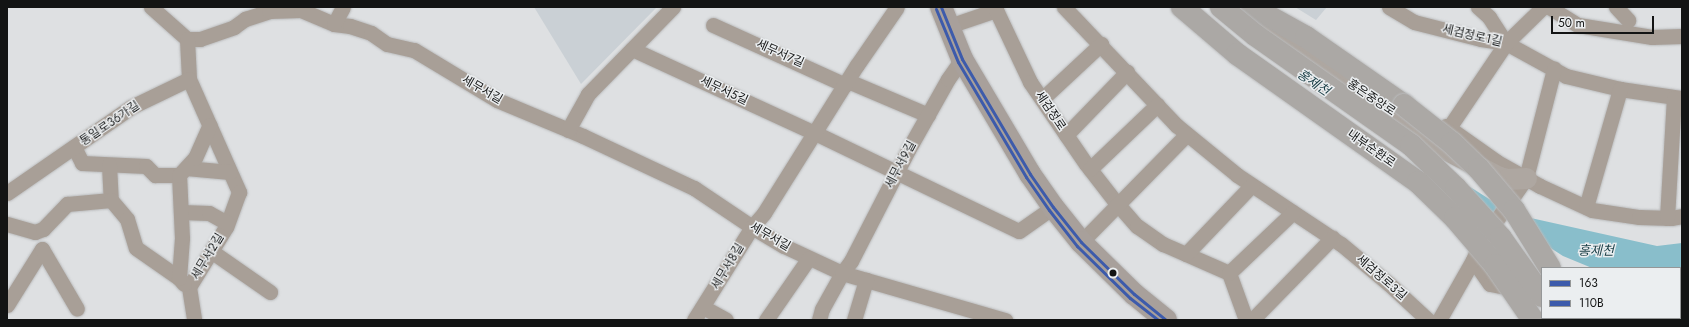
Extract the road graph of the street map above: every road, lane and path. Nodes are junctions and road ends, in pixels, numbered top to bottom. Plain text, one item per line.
1 (151, 7) edge
2 (343, 7) edge
3 (674, 7) edge
4 (897, 7) edge
5 (1064, 7) edge
6 (1182, 7) edge
7 (1218, 7) edge
8 (1221, 7) edge
9 (1252, 7) edge
10 (1260, 7) edge
11 (1389, 7) edge
12 (1478, 7) edge
13 (1543, 7) edge
14 (1549, 7) edge
15 (1616, 7) edge
16 (996, 8) edge
17 (302, 9) edge
18 (945, 17) edge
19 (1628, 20) dead end
20 (334, 24) junction
21 (713, 25) dead end
22 (1682, 36) edge
23 (187, 39) junction
24 (1506, 43) junction
25 (1101, 44) junction
26 (632, 49) junction
27 (962, 59) junction
28 (1554, 69) junction
29 (1127, 72) junction
30 (189, 79) junction
31 (846, 83) junction
32 (1620, 89) junction
33 (1678, 98) edge
34 (1042, 99) junction
35 (1157, 105) junction
36 (928, 115) junction
37 (210, 125) junction
38 (568, 130) junction
39 (815, 133) junction
40 (1188, 134) junction
41 (1066, 135) junction
42 (1443, 136) junction
43 (74, 147) junction
44 (109, 165) junction
45 (1090, 168) junction
46 (182, 172) junction
47 (230, 172) junction
48 (897, 172) junction
49 (1526, 178) junction
50 (1252, 185) junction
51 (7, 193) edge
52 (111, 200) junction
53 (1118, 204) junction
54 (1053, 207) junction
55 (1586, 207) junction
56 (181, 212) junction
57 (1293, 212) junction
58 (1675, 217) edge
59 (228, 223) junction
60 (7, 224) edge
61 (752, 227) junction
62 (1332, 238) junction
63 (1081, 242) junction
64 (211, 251) junction
65 (1186, 254) junction
66 (809, 258) junction
67 (1473, 260) junction
68 (1549, 267) edge
69 (842, 273) junction
70 (1229, 273) junction
71 (179, 278) junction
72 (866, 280) junction
73 (190, 291) junction
74 (270, 292) dead end
75 (1541, 295) edge
76 (1541, 296) edge
77 (7, 305) edge
78 (703, 306) junction
79 (77, 309) dead end
80 (972, 316) edge
81 (194, 320) edge
82 (694, 320) edge
83 (726, 320) edge
84 (766, 320) edge
85 (819, 320) edge
86 (854, 320) edge
87 (1004, 320) edge
88 (1166, 320) edge
89 (1246, 320) edge
90 (1252, 320) edge
91 (1428, 320) edge
92 (1439, 320) edge
93 (1533, 320) edge

1 - 23 street
2 - 20 street
3 - 26 street
4 - 31 street
5 - 25 street, 세검정로3길
6 - 93 highway, 내부순환로, bridge
7 - 42 street, 홍은중앙로
8 - 75 highway, bridge
9 - 68 highway, bridge
10 - 42 street, 홍은중앙로
11 - 24 street, 세검정로1길
12 - 24 street
13 - 24 street
14 - 22 street
15 - 19 street
16 - 18 street, 세검정로
16 - 34 street, 세검정로
17 - 20 street, 세무서길
17 - 23 street, 세무서길
18 - 27 main road, 세검정로
20 - 38 street, 세무서길
21 - 31 street, 세무서7길
23 - 30 street, 세무서2길
24 - 28 street, 세검정로1길
24 - 42 street
25 - 29 street, 세검정로3길
25 - 34 street
26 - 38 street
26 - 39 street, 세무서5길
27 - 36 street, 세무서9길
27 - 54 main road, 세검정로
28 - 32 street, 세검정로1길
28 - 49 street
29 - 35 street, 세검정로3길
29 - 41 street
30 - 37 street, 세무서2길
30 - 43 street, 통일로36가길
31 - 36 street, 세무서7길
31 - 39 street
32 - 33 street, 세검정로1길
32 - 55 street
33 - 58 street, 세검정로1길
34 - 41 street, 세검정로
35 - 40 street, 세검정로3길
35 - 45 street
36 - 48 street, 세무서9길
37 - 46 street
37 - 47 street, 세무서2길
38 - 61 street, 세무서길
39 - 48 street
39 - 61 street
40 - 50 street, 세검정로3길
40 - 53 street
41 - 45 street, 세검정로
42 - 49 street, 홍은중앙로
43 - 44 street, 통일로36가길
43 - 51 street, 통일로36가길
44 - 46 street, 통일로36가길
44 - 52 street
45 - 53 street, 세검정로
46 - 47 street
46 - 56 street, 세무서2길
47 - 59 street, 세무서2길
48 - 54 street
48 - 69 street, 세무서9길
49 - 55 street, 홍은중앙로
49 - 67 street, bridge
50 - 57 street, 세검정로3길
50 - 65 street
52 - 60 street
52 - 71 street
53 - 63 street
53 - 65 street, 세검정로
54 - 63 main road, 세검정로
55 - 58 street, 홍은중앙로
56 - 59 street, 세무서2길
56 - 71 street, 세무서2길
57 - 62 street, 세검정로3길
57 - 70 street
59 - 64 street, 세무서2길
61 - 66 street, 세무서길
61 - 78 street, 세무서8길
62 - 90 street
62 - 91 street, 세검정로3길
63 - 88 main road, 세검정로
64 - 73 street, 세무서2길
64 - 74 street
65 - 70 street, 세검정로
66 - 69 street, 세무서길
66 - 84 street
67 - 76 street
67 - 92 street
69 - 72 street, 세무서길
69 - 85 street, 세무서9길
70 - 89 street
71 - 73 street, 세무서2길
72 - 80 street, 세무서길
72 - 86 street
73 - 81 street, 세무서2길
77 - 79 street
78 - 82 street, 세무서8길
78 - 83 street
80 - 87 street, 세무서길

